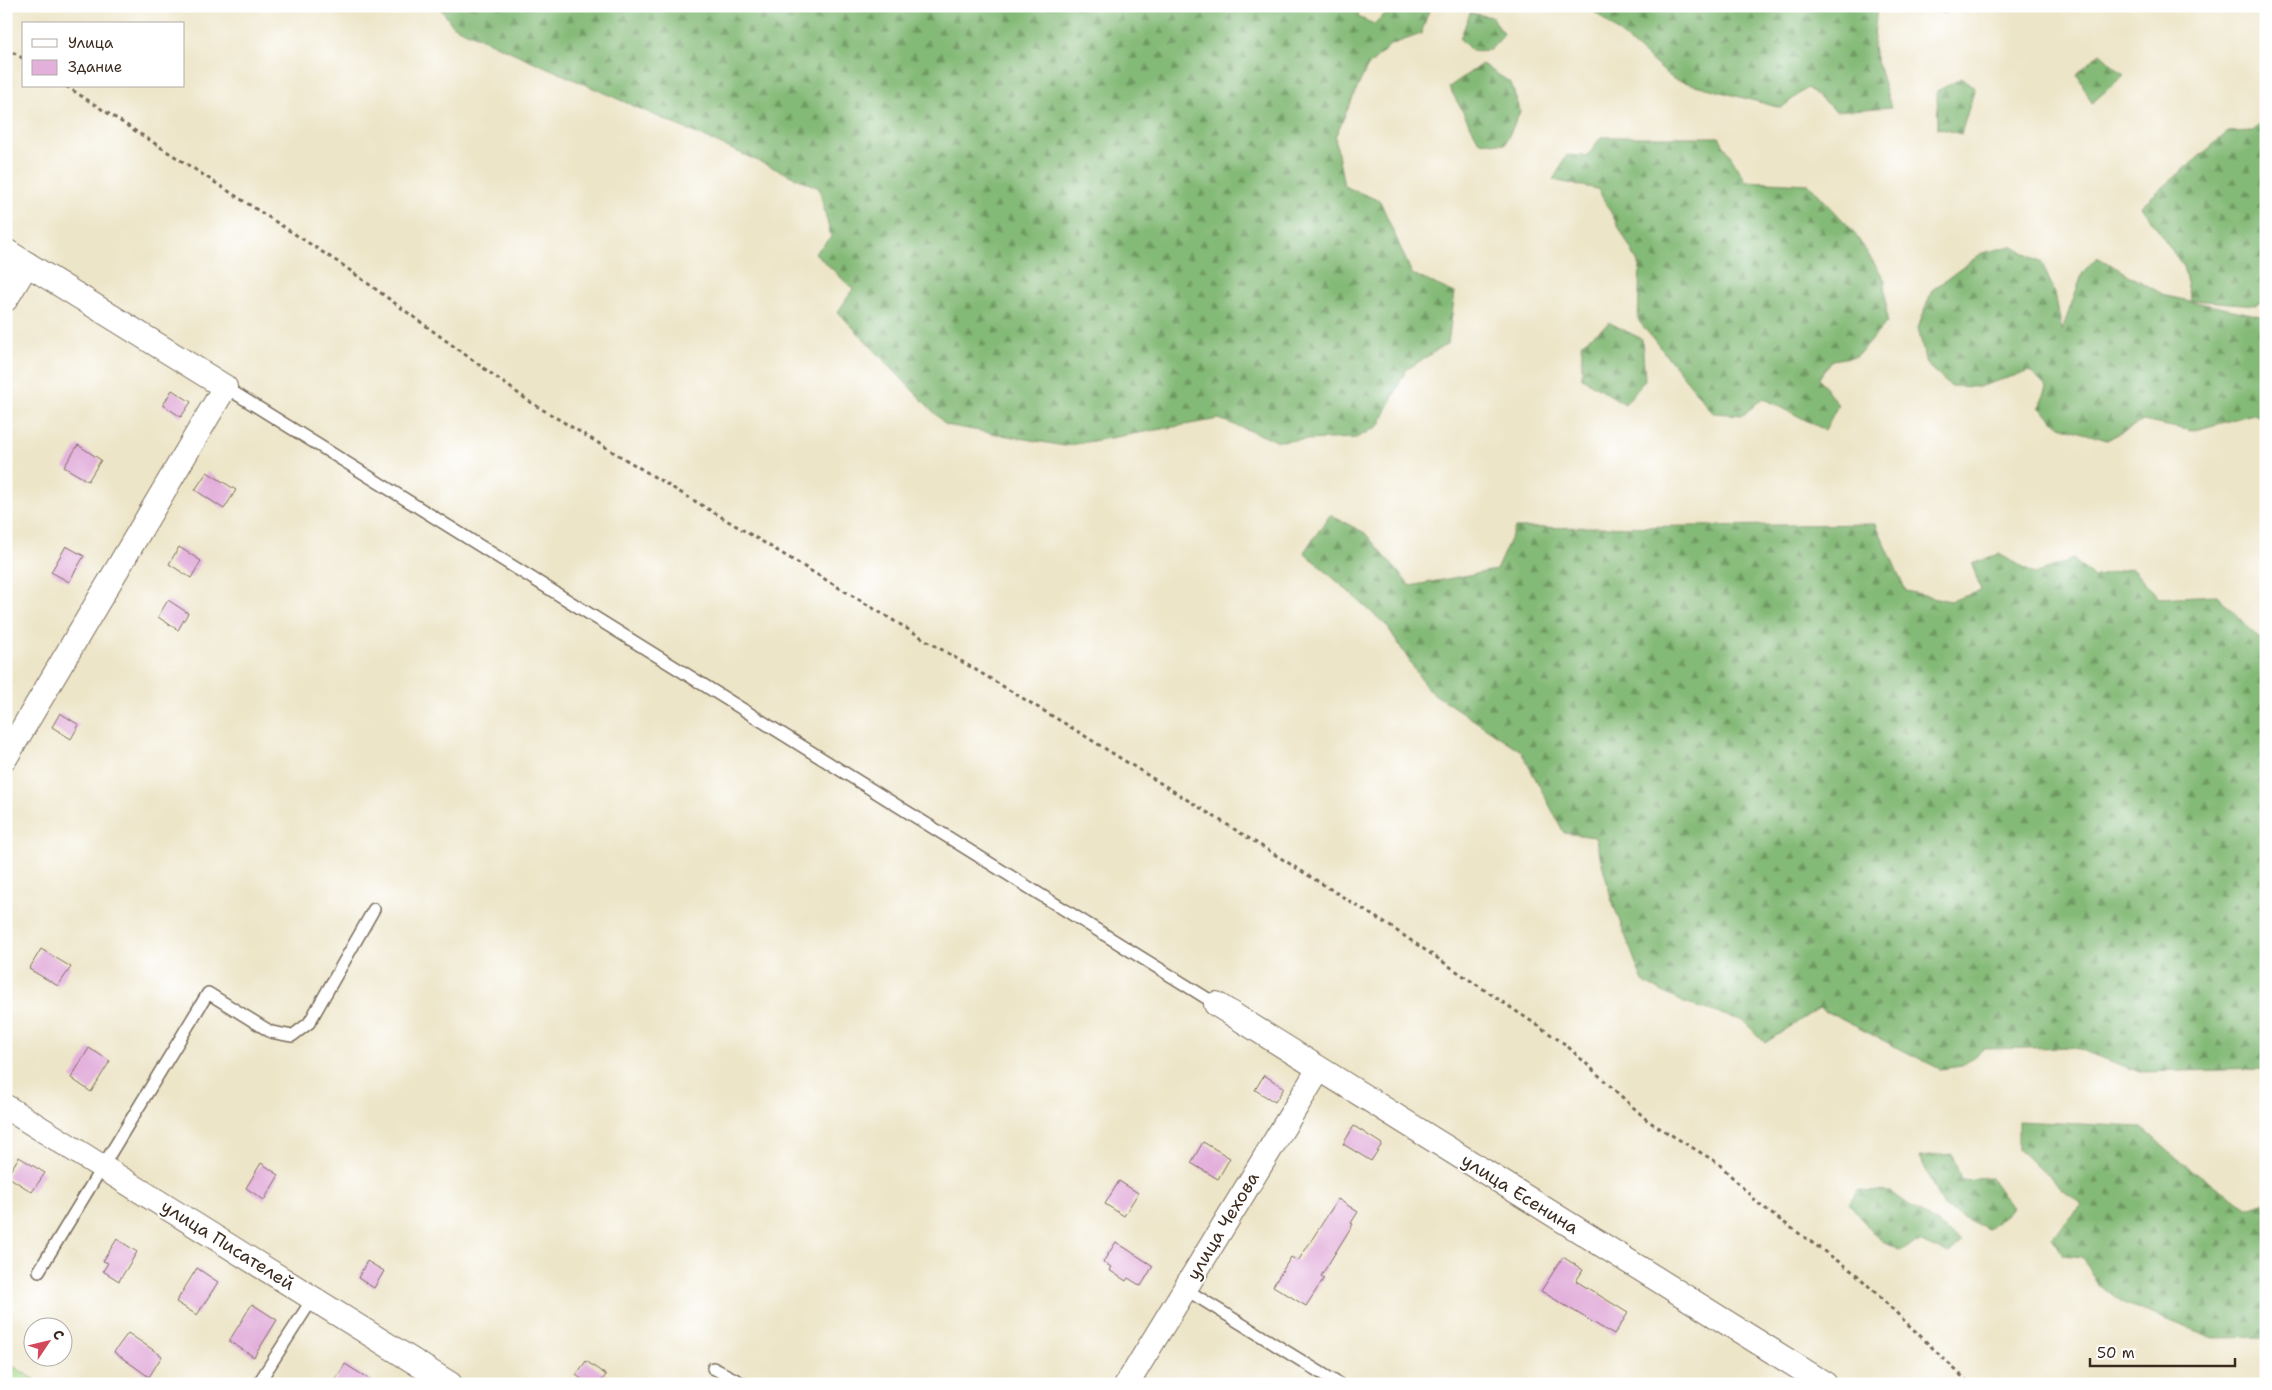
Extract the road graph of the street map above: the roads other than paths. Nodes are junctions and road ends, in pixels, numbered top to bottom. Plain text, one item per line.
1 (6, 251) edge
2 (27, 264) junction
3 (6, 299) edge
4 (224, 387) junction
5 (6, 756) edge
6 (374, 909) dead end
7 (1216, 1004) joint
8 (1319, 1069) junction
9 (6, 1107) edge
10 (103, 1167) junction
11 (40, 1271) dead end
12 (1185, 1289) junction
13 (313, 1298) junction
14 (713, 1368) dead end
15 (258, 1384) edge
16 (450, 1384) edge
17 (744, 1384) edge
18 (1128, 1384) edge
19 (1339, 1384) edge
20 (1825, 1384) edge

1 - 2 street
2 - 3 street
2 - 4 street
4 - 5 street
4 - 7 lane
6 - 10 lane
7 - 8 street, улица Есенина
8 - 12 street, улица Чехова
8 - 20 street, улица Есенина
9 - 10 street, улица Писателей
10 - 11 lane
10 - 13 street, улица Писателей
12 - 18 street, улица Чехова
12 - 19 lane
13 - 15 lane
13 - 16 street, улица Писателей
14 - 17 lane

